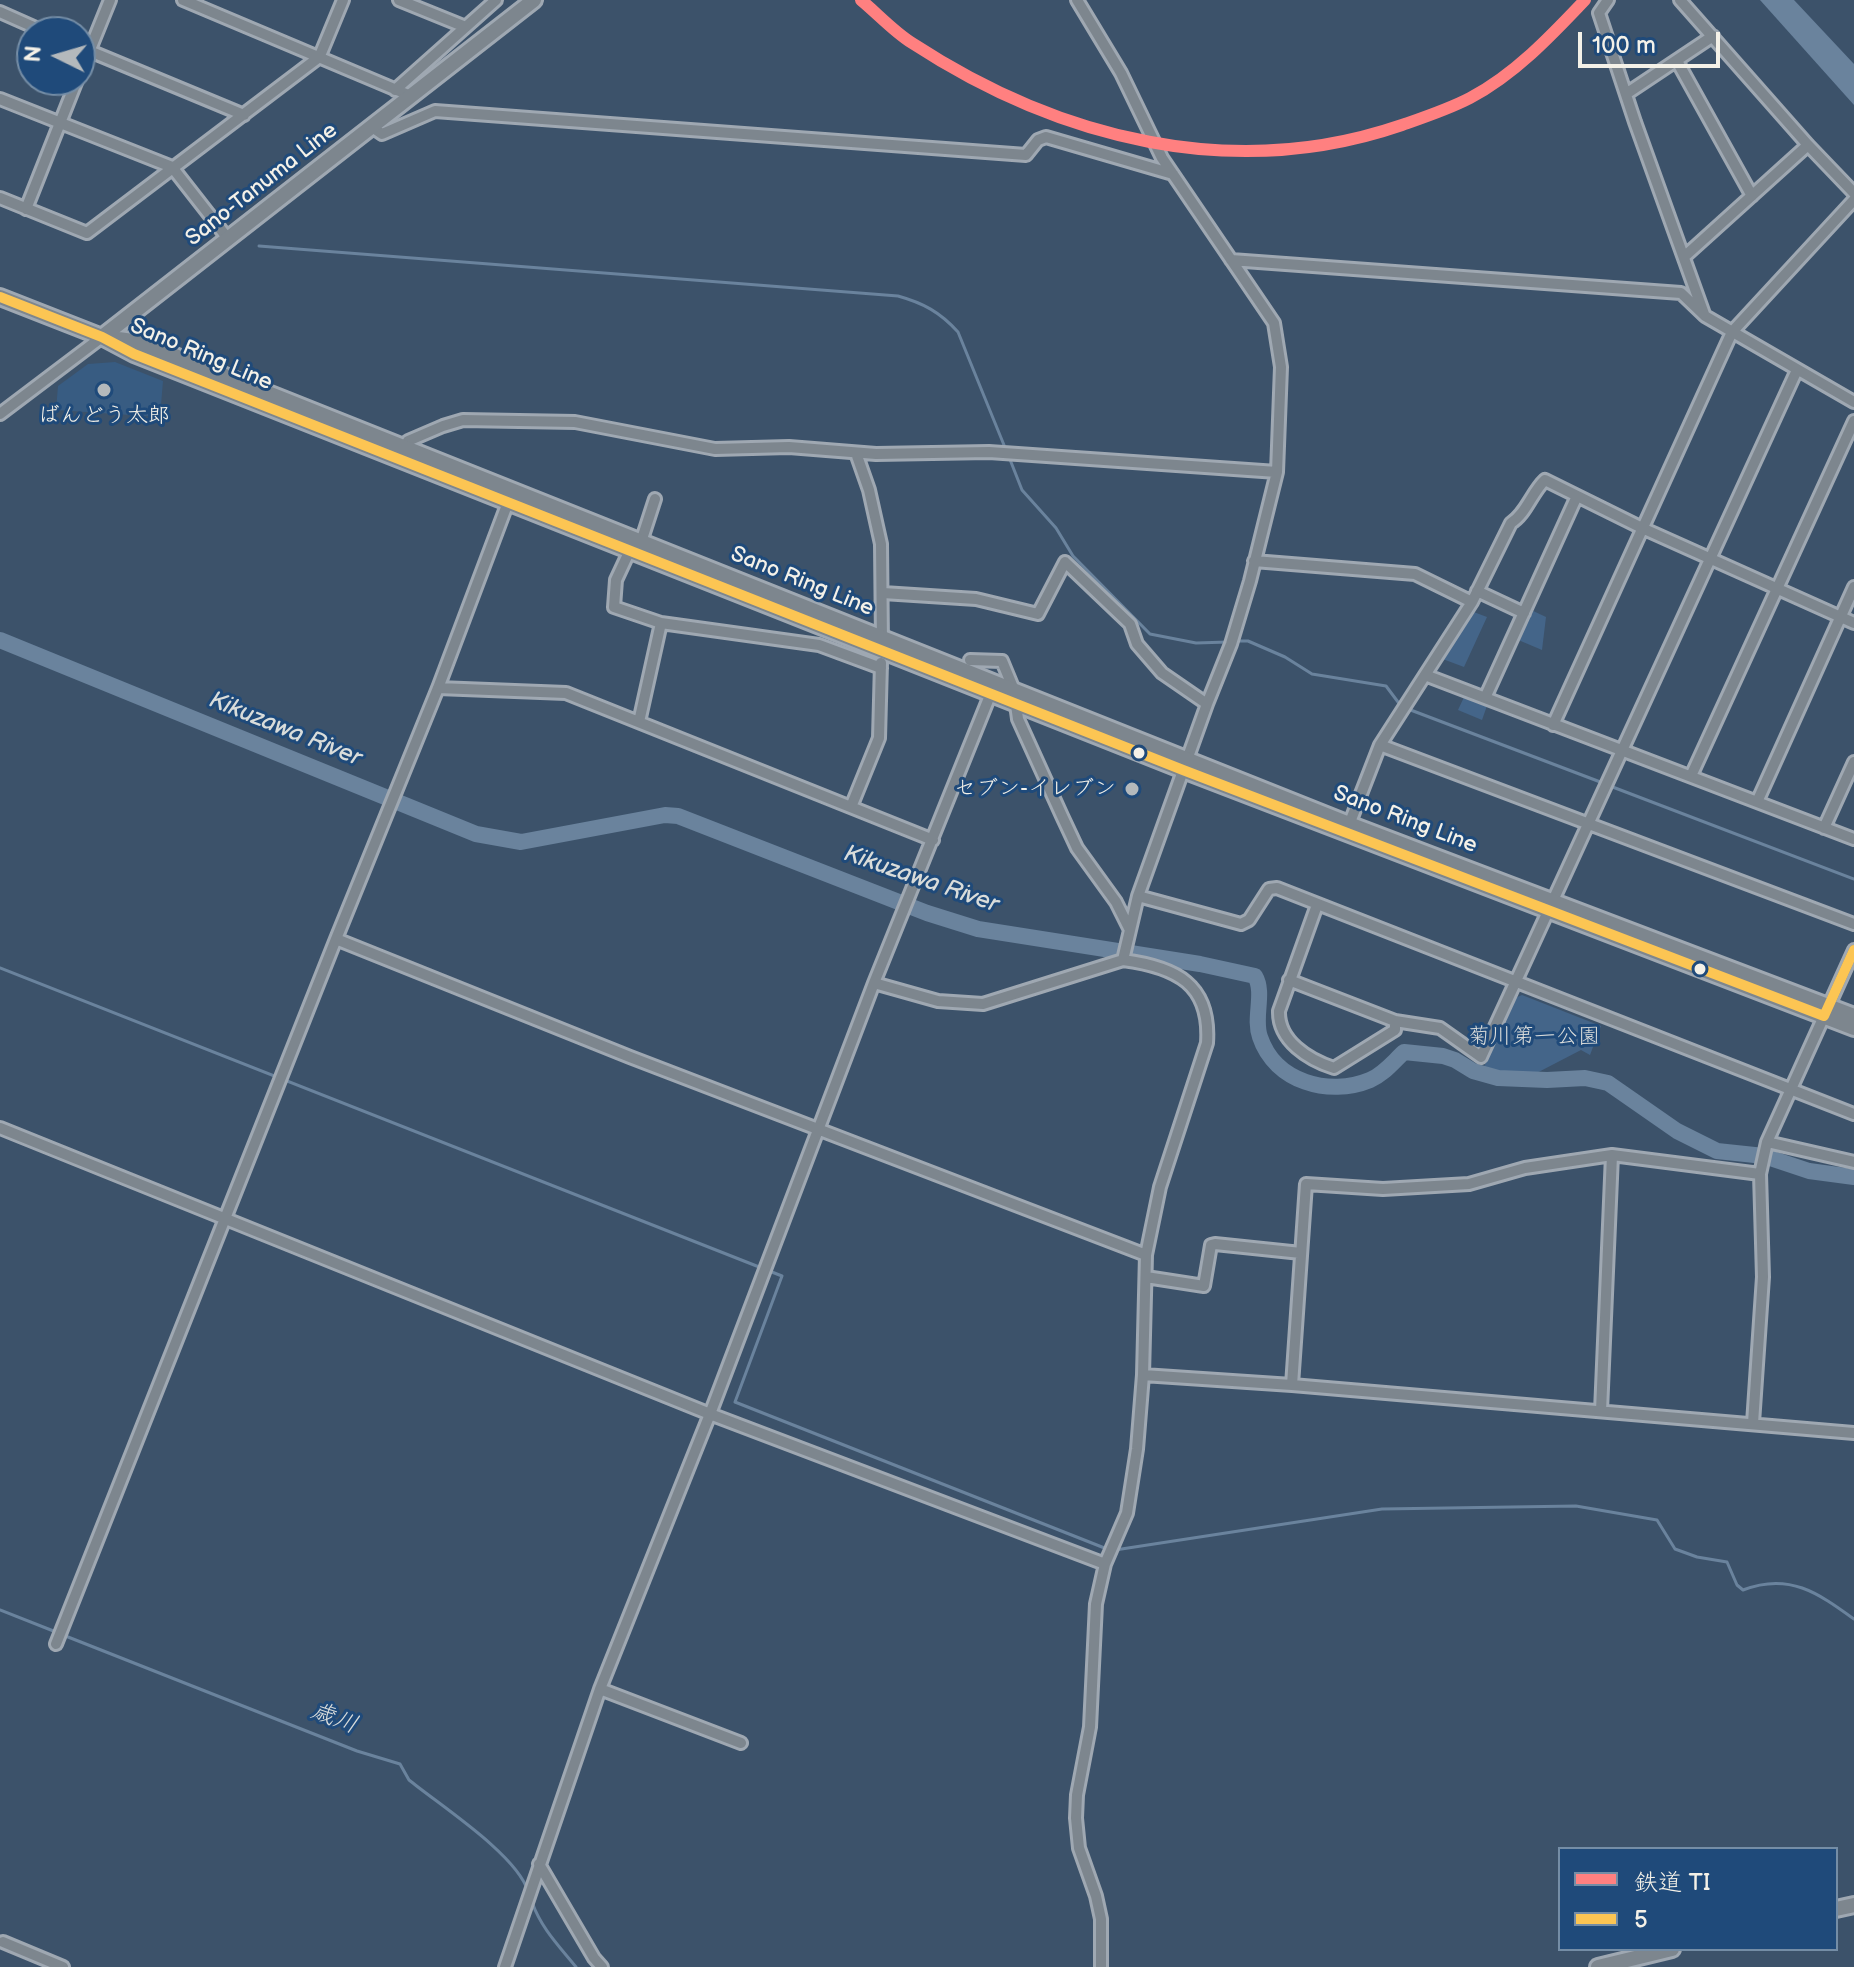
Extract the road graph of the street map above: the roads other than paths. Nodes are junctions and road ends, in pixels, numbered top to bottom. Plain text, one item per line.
1 (110, 0) edge
2 (183, 0) edge
3 (343, 0) edge
4 (399, 0) edge
5 (496, 0) edge
6 (534, 0) edge
7 (1077, 0) edge
8 (1608, 0) edge
9 (1680, 0) edge
10 (463, 26) junction
11 (96, 27) edge
12 (1713, 36) junction
13 (96, 54) edge
14 (318, 58) junction
15 (1677, 61) junction
16 (395, 90) junction
17 (1626, 94) junction
18 (70, 96) edge
19 (411, 96) junction
20 (0, 99) edge
21 (244, 115) junction
22 (59, 123) junction
23 (372, 127) junction
24 (1808, 145) junction
25 (172, 167) junction
26 (1173, 174) junction
27 (1854, 193) edge
28 (1752, 196) junction
29 (0, 198) edge
30 (1854, 200) edge
31 (26, 209) junction
32 (229, 240) junction
33 (1684, 257) junction
34 (1231, 260) junction
35 (0, 297) edge
36 (1705, 316) junction
37 (1732, 332) junction
38 (102, 337) junction
39 (1797, 370) junction
40 (1854, 402) edge
41 (0, 414) edge
42 (1854, 421) edge
43 (856, 453) junction
44 (403, 454) junction
45 (1277, 472) junction
46 (1577, 496) junction
47 (511, 497) junction
48 (655, 499) dead end
49 (1642, 528) junction
50 (635, 546) junction
51 (1709, 558) junction
52 (1254, 561) junction
53 (1854, 587) edge
54 (1777, 588) junction
55 (1477, 591) junction
56 (883, 593) junction
57 (1472, 602) junction
58 (1524, 613) junction
59 (1841, 617) junction
60 (661, 623) junction
61 (1854, 623) edge
62 (882, 644) junction
63 (970, 660) dead end
64 (881, 668) junction
65 (1425, 675) junction
66 (438, 688) junction
67 (993, 688) junction
68 (1015, 697) junction
69 (1485, 698) junction
70 (1207, 704) junction
71 (639, 722) junction
72 (1553, 725) junction
73 (1380, 745) junction
74 (1623, 751) junction
75 (1854, 762) edge
76 (1185, 765) junction
77 (1691, 776) junction
78 (1757, 802) junction
79 (851, 807) junction
80 (1589, 824) junction
81 (1824, 828) junction
82 (1348, 829) junction
83 (1854, 839) edge
84 (933, 840) junction
85 (1138, 896) junction
86 (1317, 905) junction
87 (1551, 906) junction
88 (1854, 924) edge
89 (1130, 930) junction
90 (336, 939) junction
91 (1854, 950) edge
92 (1123, 960) junction
93 (1289, 980) junction
94 (874, 983) junction
95 (1516, 984) junction
96 (1826, 1011) junction
97 (1854, 1016) edge
98 (1395, 1021) junction
99 (1854, 1028) edge
100 (1791, 1090) junction
101 (1854, 1114) edge
102 (0, 1128) edge
103 (819, 1128) junction
104 (1767, 1142) junction
105 (1612, 1155) junction
106 (1854, 1162) edge
107 (1760, 1174) junction
108 (225, 1218) junction
109 (1301, 1253) junction
110 (1146, 1255) junction
111 (1146, 1277) junction
112 (1143, 1375) junction
113 (1292, 1385) junction
114 (1601, 1411) junction
115 (710, 1414) junction
116 (1753, 1423) junction
117 (1854, 1433) edge
118 (1105, 1564) junction
119 (56, 1644) dead end
120 (600, 1689) junction
121 (741, 1743) dead end
122 (539, 1864) junction
123 (3, 1942) dead end
124 (1664, 1951) edge
125 (42, 1963) edge
126 (63, 1967) edge
127 (505, 1967) edge
128 (602, 1967) edge
129 (1101, 1967) edge
130 (1598, 1967) edge

1 - 11 street
2 - 14 street
3 - 14 street
4 - 10 street
5 - 10 street
6 - 19 main road, Sano-Tanuma Line
7 - 26 street
8 - 17 street
9 - 12 street
10 - 16 street
12 - 15 street
12 - 24 street
13 - 21 street
14 - 16 street
14 - 21 street
15 - 17 street
15 - 28 street
16 - 19 street
17 - 33 street
18 - 22 street
19 - 23 main road, Sano-Tanuma Line
20 - 22 street
21 - 25 street
22 - 25 street
22 - 31 street
23 - 26 street
23 - 32 main road, Sano-Tanuma Line
24 - 27 street
24 - 28 street
25 - 31 street
25 - 32 street
26 - 34 street
28 - 33 street
29 - 31 street
30 - 37 street
32 - 38 main road, Sano-Tanuma Line
33 - 36 street
34 - 36 street
34 - 45 street
35 - 38 main road
36 - 37 street
37 - 39 street
37 - 49 street
38 - 41 street
38 - 44 main road, Sano Ring Line
39 - 40 street
39 - 51 street
42 - 54 street
43 - 44 street
43 - 45 street
43 - 56 street
44 - 47 main road, Sano Ring Line
45 - 52 street
46 - 49 street
46 - 55 street
46 - 58 street
47 - 50 main road, Sano Ring Line
47 - 66 street
48 - 50 street
49 - 51 street
49 - 72 street
50 - 60 street
50 - 62 main road, Sano Ring Line
51 - 54 street
51 - 74 street
52 - 57 street
52 - 70 street
53 - 59 street
54 - 59 street
54 - 77 street
55 - 57 street
55 - 58 street
56 - 62 street
56 - 70 street
57 - 65 street
58 - 69 street
59 - 61 street
59 - 78 street
60 - 64 street
60 - 71 street
62 - 64 street
62 - 67 main road, Sano Ring Line
63 - 68 street
64 - 79 street
65 - 69 street
65 - 73 street
66 - 71 street
66 - 90 street
67 - 68 main road, Sano Ring Line
67 - 84 street
68 - 76 main road, Sano Ring Line
68 - 89 street
69 - 72 street
70 - 76 street
71 - 79 street
72 - 74 street
73 - 80 street
73 - 82 street
74 - 77 street
74 - 80 street
75 - 81 street
76 - 82 main road, Sano Ring Line
76 - 85 street
77 - 78 street
78 - 81 street
79 - 84 street
80 - 87 street
80 - 88 street
81 - 83 street
82 - 87 main road, Sano Ring Line
84 - 94 street
85 - 86 street
85 - 89 street
86 - 93 street
86 - 95 street
87 - 95 street
87 - 96 main road, Sano Ring Line
89 - 92 street
90 - 103 street
90 - 108 street
91 - 96 street
92 - 94 street
92 - 110 street
93 - 98 street
93 - 98 street
94 - 103 street
95 - 98 street
95 - 100 street
96 - 97 main road, Sano Ring Line
96 - 99 main road, Sano Ring Line
96 - 100 street
100 - 101 street
100 - 104 street
102 - 108 street
103 - 110 street
103 - 115 street
104 - 106 street
104 - 107 street
105 - 107 street
105 - 109 street
105 - 114 street
107 - 116 street
108 - 115 street
108 - 119 street
109 - 111 street
109 - 113 street
110 - 111 street
111 - 112 street
112 - 113 street
112 - 118 street
113 - 114 street
114 - 116 street
115 - 118 street
115 - 120 street
116 - 117 street
118 - 129 street
120 - 121 street
120 - 122 street
122 - 127 street
122 - 128 street
123 - 125 street
124 - 130 main road
125 - 126 street

